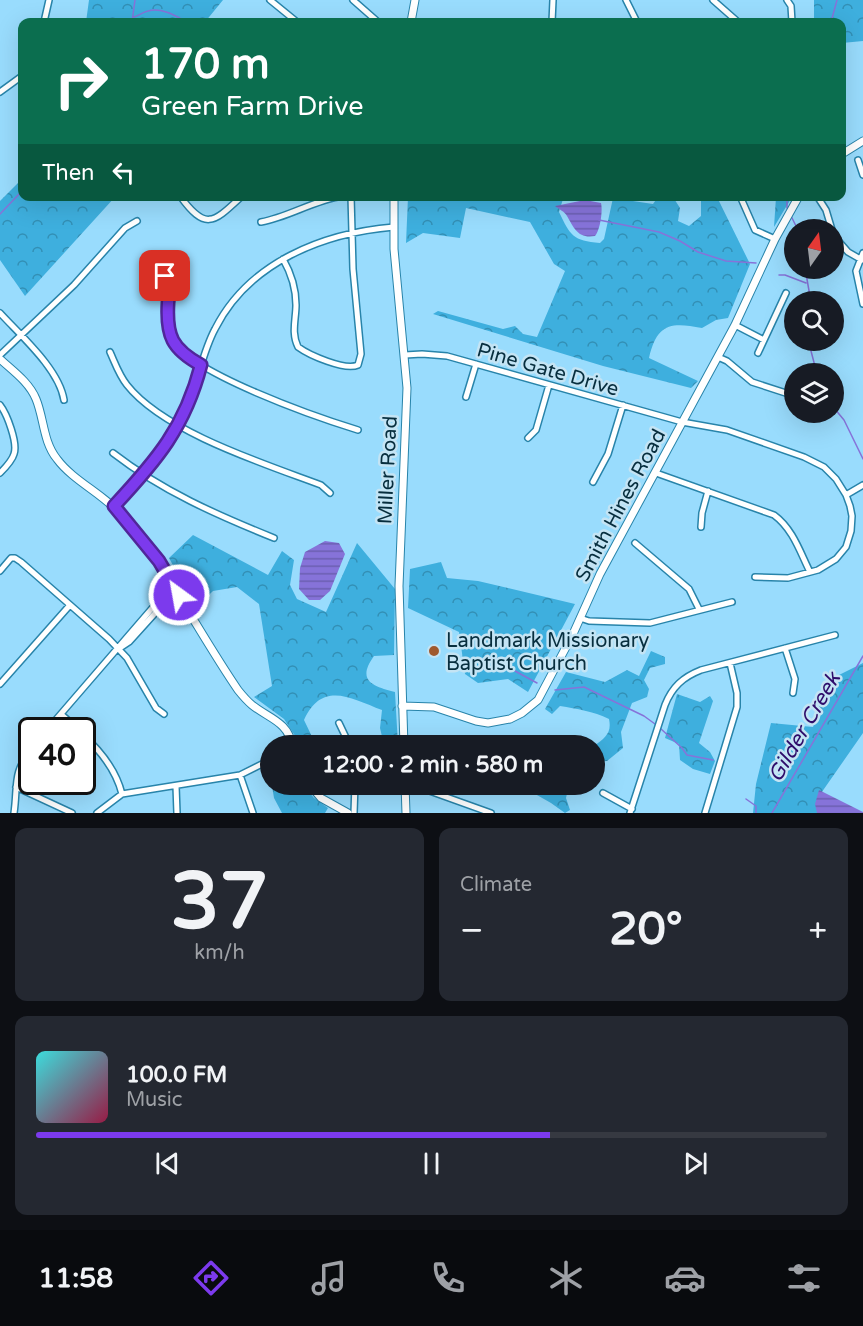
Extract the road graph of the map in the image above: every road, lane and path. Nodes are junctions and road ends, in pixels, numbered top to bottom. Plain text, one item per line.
1 (49, 0) edge
2 (270, 0) edge
3 (353, 0) edge
4 (415, 0) edge
5 (554, 0) edge
6 (626, 0) edge
7 (713, 0) edge
8 (787, 0) edge
9 (45, 18) edge
10 (292, 18) edge
11 (373, 18) edge
12 (412, 18) edge
13 (552, 18) edge
14 (635, 18) edge
15 (733, 18) edge
16 (792, 18) edge
17 (18, 79) edge
18 (0, 91) edge
19 (863, 141) edge
20 (846, 152) edge
21 (858, 160) dead end
22 (863, 175) edge
23 (184, 201) edge
24 (237, 201) edge
25 (320, 201) edge
26 (351, 201) edge
27 (394, 201) edge
28 (742, 201) edge
29 (796, 201) edge
30 (820, 201) edge
31 (829, 219) edge
32 (137, 221) dead end
33 (261, 222) dead end
34 (394, 227) junction
35 (351, 233) junction
36 (775, 239) junction
37 (844, 247) edge
38 (862, 257) edge
39 (283, 259) junction
40 (165, 276) dead end
41 (784, 297) edge
42 (863, 304) edge
43 (0, 313) edge
44 (735, 325) junction
45 (20, 335) junction
46 (764, 340) junction
47 (110, 352) dead end
48 (758, 353) dead end
49 (405, 355) junction
50 (0, 357) edge
51 (718, 357) junction
52 (476, 364) junction
53 (201, 365) junction
54 (549, 385) junction
55 (784, 392) edge
56 (466, 397) dead end
57 (64, 400) dead end
58 (0, 405) edge
59 (623, 405) junction
60 (682, 422) junction
61 (178, 424) junction
62 (358, 430) dead end
63 (528, 438) dead end
64 (113, 453) dead end
65 (656, 472) junction
66 (0, 473) edge
67 (143, 475) junction
68 (593, 482) dead end
69 (863, 484) edge
70 (708, 491) junction
71 (330, 493) dead end
72 (846, 495) junction
73 (114, 506) junction
74 (701, 527) dead end
75 (274, 538) dead end
76 (635, 543) dead end
77 (0, 571) edge
78 (810, 573) junction
79 (755, 577) dead end
80 (175, 587) junction
81 (732, 602) dead end
82 (70, 605) junction
83 (699, 609) junction
84 (580, 618) junction
85 (835, 635) dead end
86 (785, 648) junction
87 (119, 649) junction
88 (730, 663) junction
89 (0, 684) edge
90 (793, 693) dead end
91 (402, 706) junction
92 (164, 714) dead end
93 (62, 715) joint
94 (64, 717) edge
95 (339, 723) dead end
96 (289, 735) edge
97 (345, 735) edge
98 (403, 735) edge
99 (96, 748) edge
100 (260, 765) edge
101 (18, 774) edge
102 (240, 775) junction
103 (176, 786) junction
104 (16, 787) junction
105 (122, 794) junction
106 (605, 794) edge
107 (318, 795) edge
108 (355, 795) edge
109 (405, 795) edge
110 (436, 795) edge
111 (472, 810) edge
112 (631, 811) edge
113 (15, 813) edge
114 (72, 813) edge
115 (97, 813) edge
116 (177, 813) edge
117 (253, 813) edge
118 (348, 813) edge
119 (354, 813) edge
120 (406, 813) edge
121 (491, 813) edge
122 (705, 813) edge

1 - 9 street
2 - 10 street
3 - 11 street
4 - 12 street
5 - 13 street
6 - 14 street
7 - 15 street
8 - 16 street
17 - 18 street
19 - 20 street
21 - 22 street
23 - 24 street
25 - 33 street
26 - 35 street
27 - 34 street, Miller Road
28 - 36 street
29 - 36 street, Smith Hines Road
30 - 31 street
32 - 45 street
34 - 35 street
34 - 49 street, Miller Road
35 - 39 street
35 - 39 street
36 - 44 street, Smith Hines Road
37 - 38 street
38 - 42 street
39 - 53 street
40 - 53 street
41 - 46 street
43 - 45 street
44 - 46 street
44 - 51 street, Smith Hines Road
45 - 50 street
45 - 57 street
46 - 48 street
47 - 61 street
49 - 52 street, Pine Gate Drive
49 - 91 street, Miller Road
50 - 73 street
51 - 55 street
51 - 60 street, Smith Hines Road
52 - 54 street, Pine Gate Drive
52 - 56 street
53 - 61 street
53 - 62 street
54 - 59 street, Pine Gate Drive
54 - 63 street
58 - 66 street
59 - 60 street, Pine Gate Drive
59 - 68 street
60 - 65 street, Smith Hines Road
60 - 72 street, Pine Gate Drive
61 - 67 street
61 - 71 street
64 - 67 street
65 - 70 street
65 - 84 street, Smith Hines Road
67 - 73 street
67 - 75 street
69 - 72 street
70 - 74 street
70 - 78 street
72 - 78 street
73 - 80 street
76 - 83 street
77 - 82 street
78 - 79 street
80 - 87 street
80 - 96 street
81 - 83 street
82 - 87 street
82 - 89 street
83 - 84 street
84 - 91 street, Smith Hines Road
85 - 86 street
86 - 88 street
86 - 90 street
87 - 92 street
87 - 93 street
88 - 112 street
88 - 122 street
91 - 98 street, Miller Road
93 - 94 street
95 - 97 street
99 - 105 street
100 - 102 street
101 - 104 street
102 - 103 street
102 - 117 street
103 - 105 street
103 - 116 street
104 - 113 street
104 - 114 street
105 - 115 street
106 - 112 street
107 - 118 street
108 - 119 street
109 - 120 street
110 - 111 street
111 - 121 street

